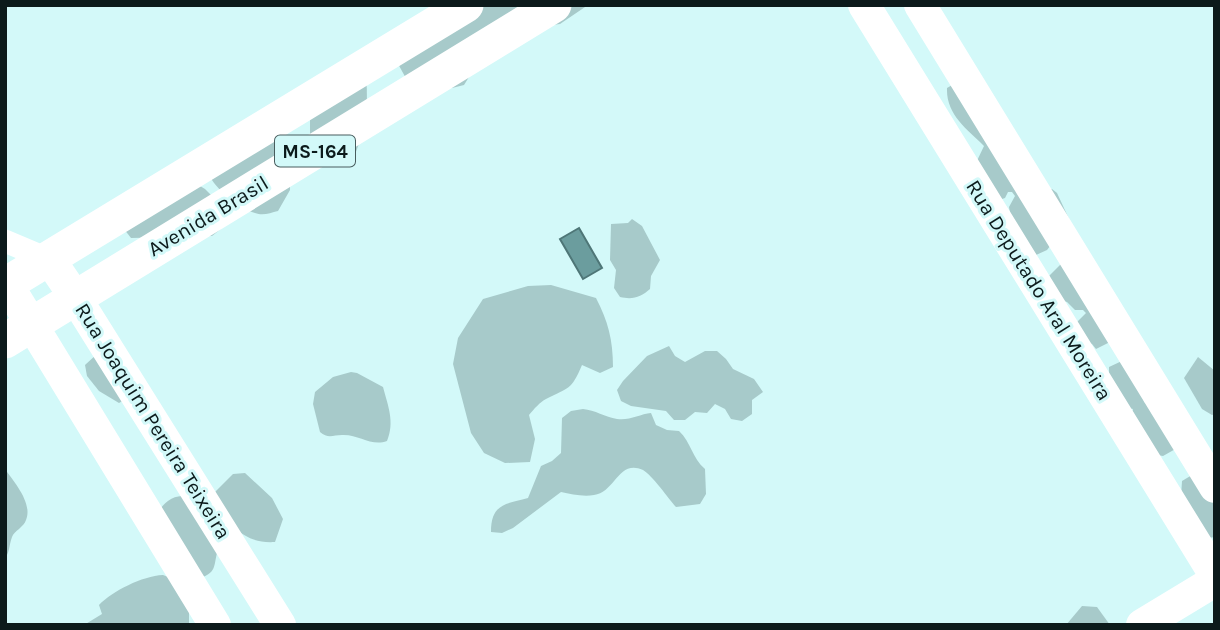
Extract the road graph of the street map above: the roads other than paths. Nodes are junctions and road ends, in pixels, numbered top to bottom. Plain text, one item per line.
1 (467, 5) edge
2 (554, 5) edge
3 (864, 5) edge
4 (920, 5) edge
5 (5, 241) edge
6 (50, 260) junction
7 (6, 280) edge
8 (75, 297) junction
9 (18, 332) edge
10 (1215, 487) edge
11 (1214, 584) edge
12 (215, 625) edge
13 (280, 625) edge
14 (1142, 625) edge

1 - 6 main road, MS-164
2 - 8 main road, Avenida Brasil / MS-164
3 - 11 main road, Rua Deputado Aral Moreira
4 - 10 main road
5 - 6 street
6 - 7 main road, MS-164
6 - 8 main road, Rua Joaquim Pereira Teixeira
7 - 9 main road
8 - 9 main road, Avenida Brasil / MS-164
8 - 13 main road, Rua Joaquim Pereira Teixeira
9 - 12 main road
11 - 14 main road

